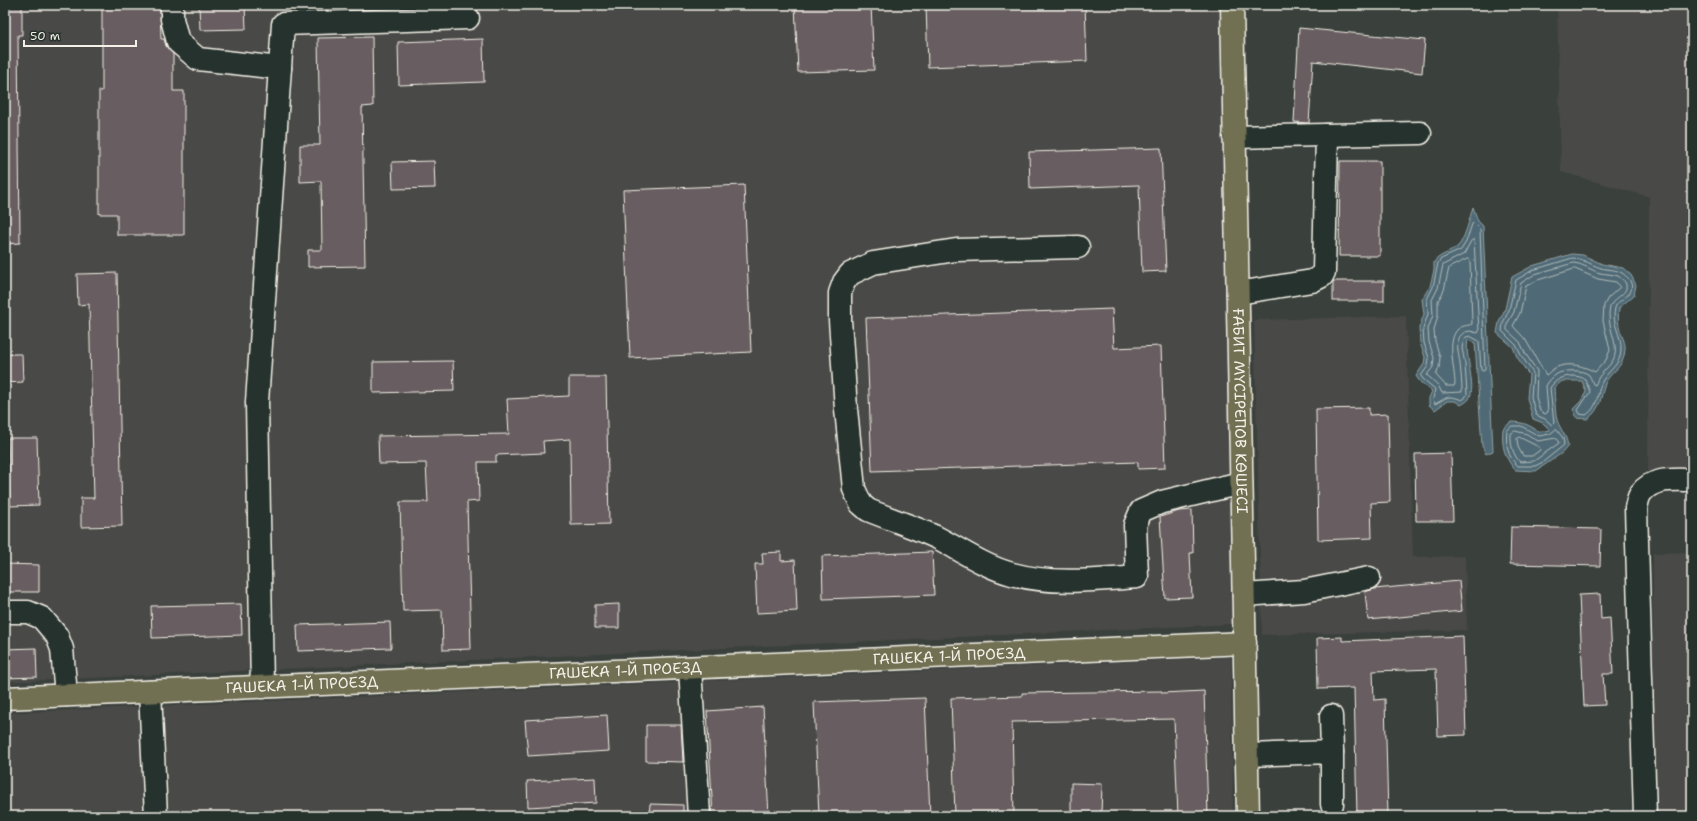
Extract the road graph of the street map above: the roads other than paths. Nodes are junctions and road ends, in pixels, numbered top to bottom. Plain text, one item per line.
1 (172, 5) edge
2 (1232, 5) edge
3 (468, 18) dead end
4 (280, 68) junction
5 (1420, 133) dead end
6 (1327, 135) junction
7 (1234, 138) junction
8 (1078, 247) dead end
9 (1238, 293) junction
10 (1692, 480) edge
11 (1241, 483) junction
12 (1369, 578) dead end
13 (1244, 595) junction
14 (5, 612) edge
15 (1245, 643) junction
16 (690, 668) junction
17 (262, 687) junction
18 (150, 692) junction
19 (66, 695) junction
20 (5, 698) edge
21 (1331, 716) dead end
22 (1332, 752) junction
23 (1247, 755) junction
24 (1332, 804) dead end
25 (156, 816) edge
26 (699, 816) edge
27 (1248, 816) edge
28 (1645, 816) edge

1 - 4 street
2 - 7 main road, ҒАБИТ МҮСІРЕПОВ КӨШЕСІ
3 - 4 street
4 - 17 street
5 - 6 street
6 - 7 street
6 - 9 street
7 - 9 main road, ҒАБИТ МҮСІРЕПОВ КӨШЕСІ
8 - 11 street
9 - 11 main road, ҒАБИТ МҮСІРЕПОВ КӨШЕСІ
10 - 28 street
11 - 13 main road, ҒАБИТ МҮСІРЕПОВ КӨШЕСІ
12 - 13 street
13 - 15 main road, ҒАБИТ МҮСІРЕПОВ КӨШЕСІ
14 - 19 street
15 - 16 main road, ГАШЕКА 1-Й ПРОЕЗД
15 - 23 main road, ҒАБИТ МҮСІРЕПОВ КӨШЕСІ
16 - 17 main road, ГАШЕКА 1-Й ПРОЕЗД
16 - 26 street
17 - 18 main road, ГАШЕКА 1-Й ПРОЕЗД
18 - 19 main road, ГАШЕКА 1-Й ПРОЕЗД
18 - 25 street
19 - 20 main road, ГАШЕКА 1-Й ПРОЕЗД
21 - 22 street
22 - 23 street
22 - 24 street
23 - 27 main road, ҒАБИТ МҮСІРЕПОВ КӨШЕСІ

